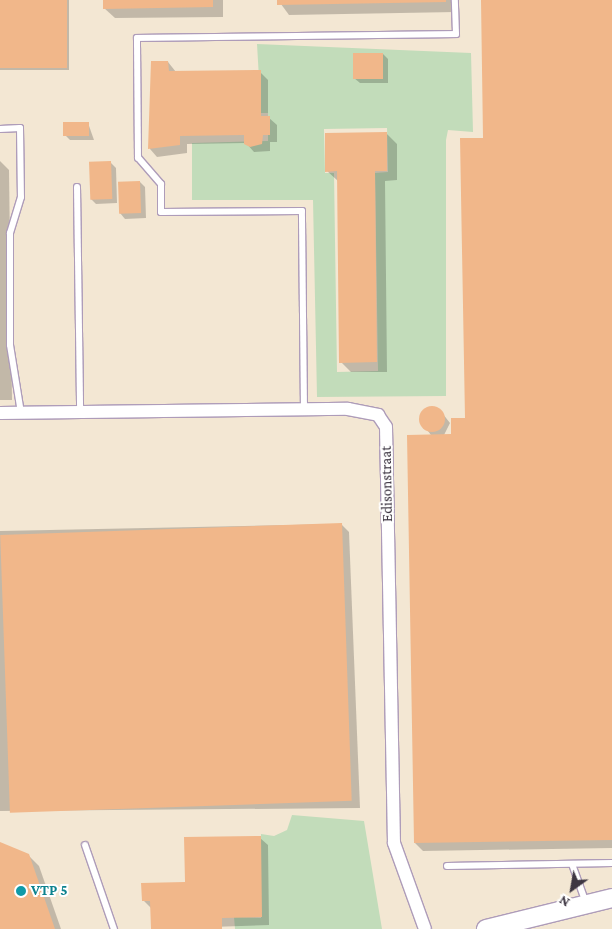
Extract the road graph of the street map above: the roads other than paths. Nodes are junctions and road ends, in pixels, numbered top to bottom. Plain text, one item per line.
1 (455, 0) edge
2 (0, 129) edge
3 (77, 186) dead end
4 (304, 410) junction
5 (80, 412) junction
6 (0, 413) edge
7 (21, 413) junction
8 (85, 845) dead end
9 (612, 863) edge
10 (572, 864) junction
11 (447, 866) dead end
12 (612, 898) edge
13 (586, 904) junction
14 (114, 929) edge
15 (425, 929) edge
16 (486, 929) edge

1 - 4 lane
2 - 7 lane
3 - 5 lane
4 - 5 street, Edisonstraat
4 - 15 street, Edisonstraat
5 - 7 street, Edisonstraat
6 - 7 street, Edisonstraat
8 - 14 lane
9 - 10 lane
10 - 11 lane
10 - 13 lane
12 - 13 street
13 - 16 street

